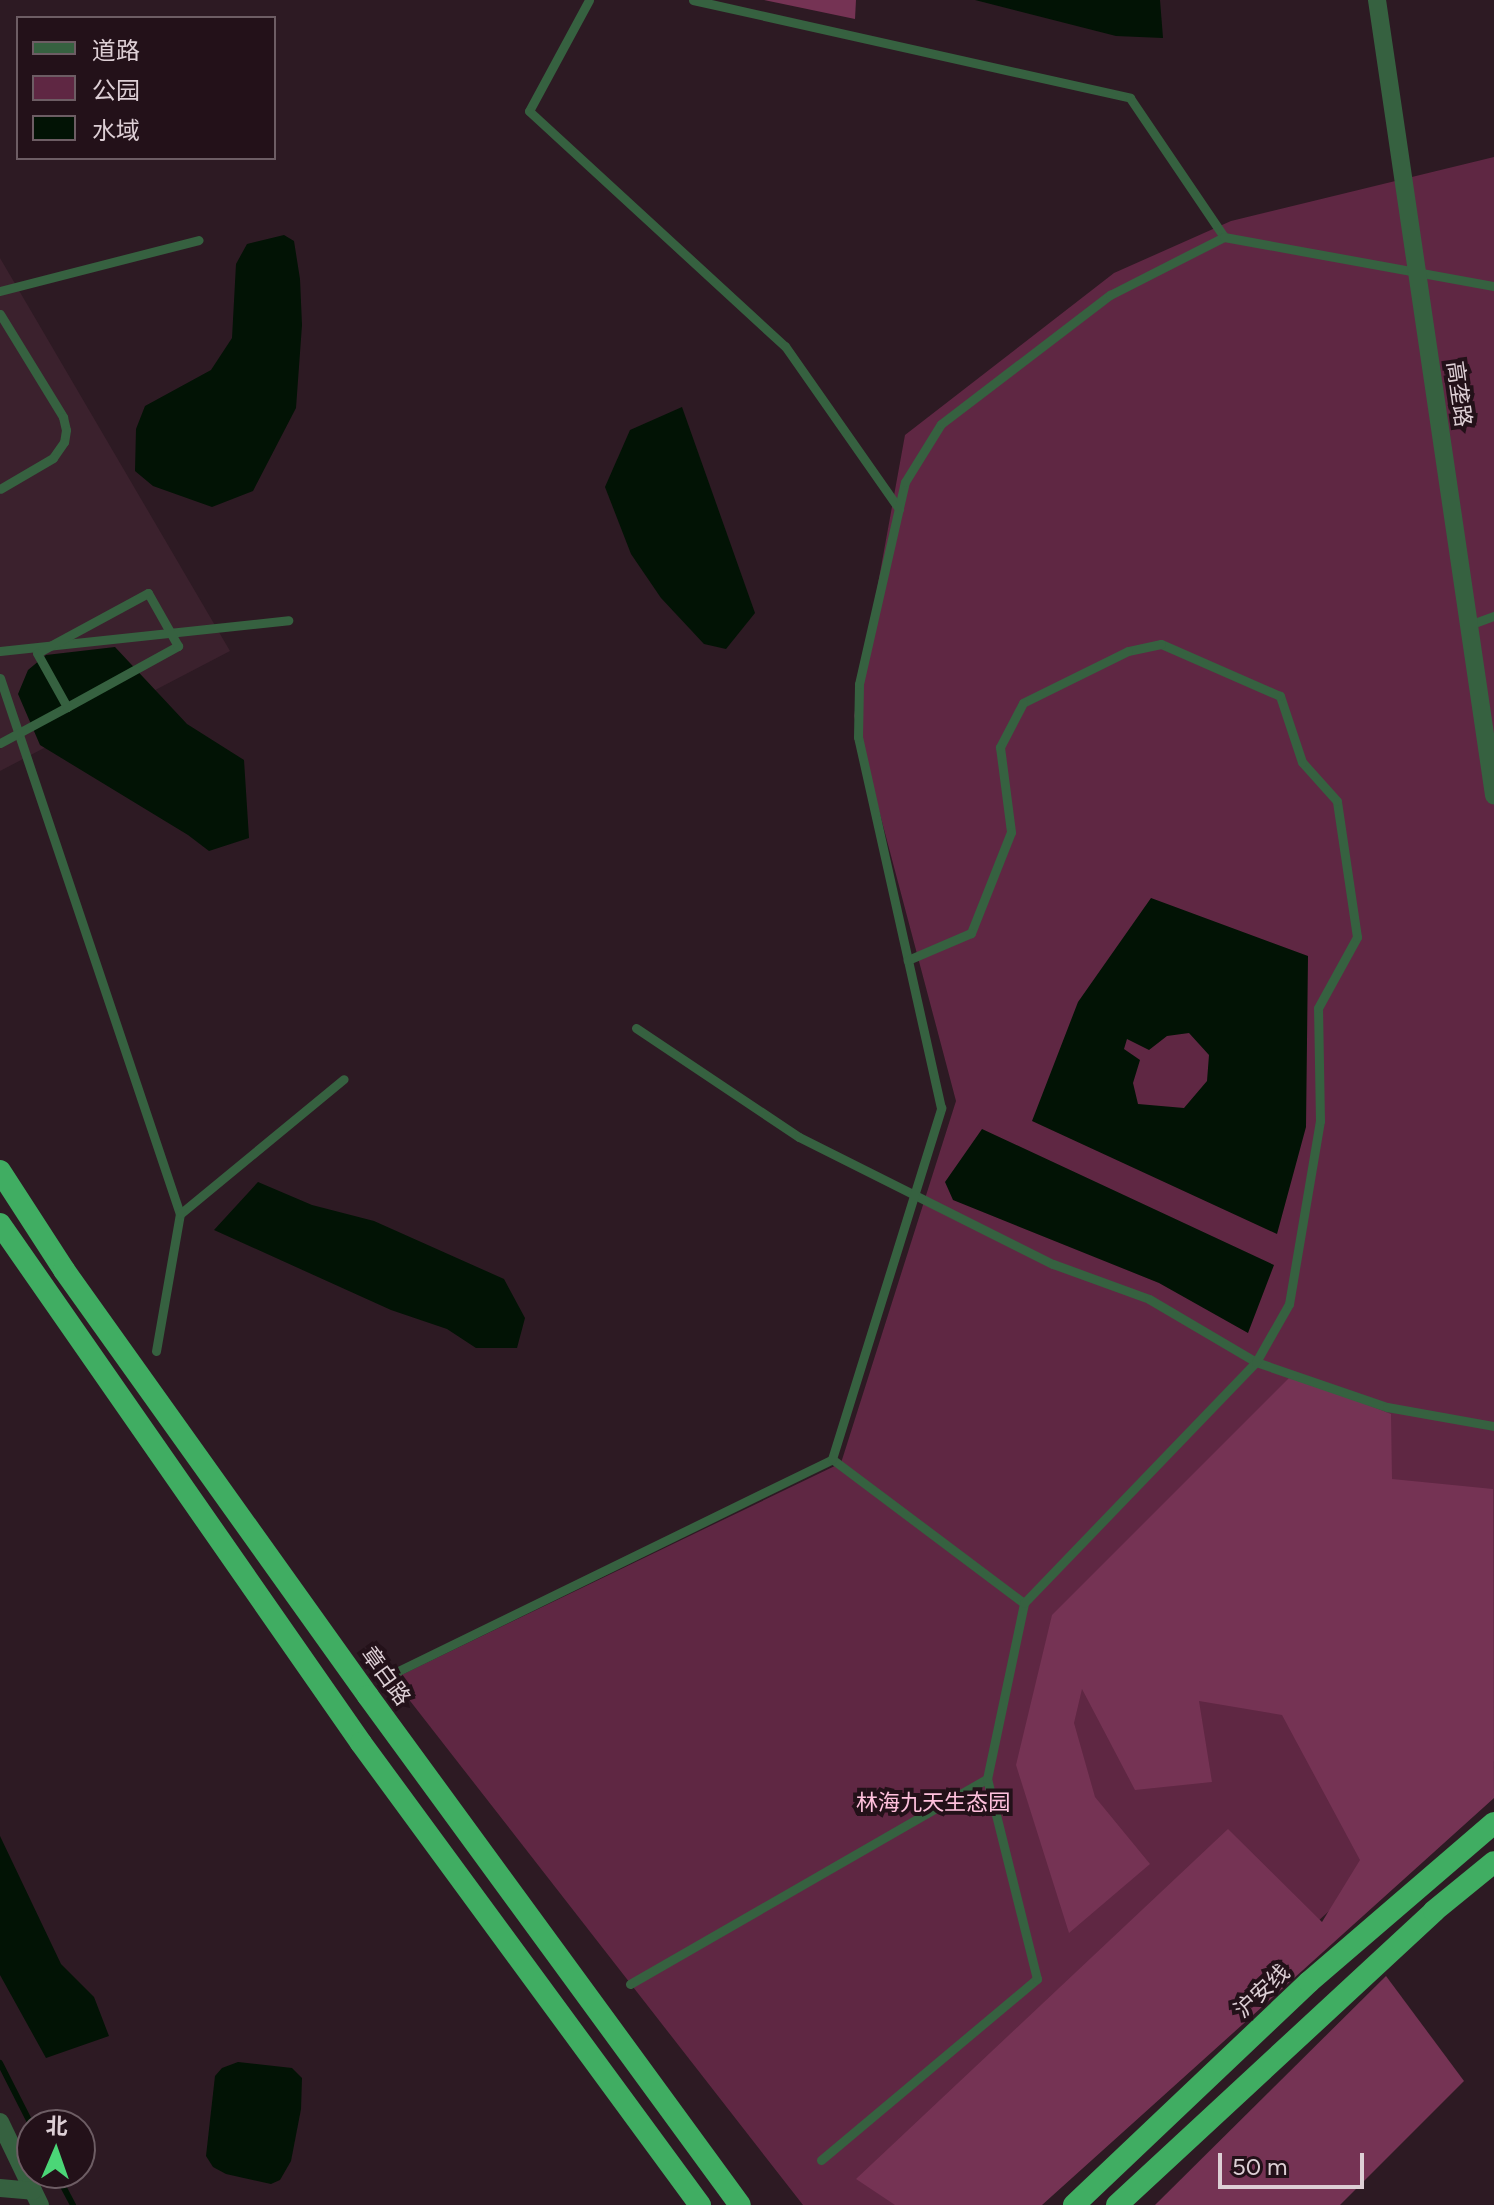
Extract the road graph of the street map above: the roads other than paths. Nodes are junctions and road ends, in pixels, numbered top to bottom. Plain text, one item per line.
1 (589, 0) edge
2 (693, 0) edge
3 (1377, 0) edge
4 (1224, 237) junction
5 (199, 240) dead end
6 (1417, 272) junction
7 (1494, 286) edge
8 (0, 291) edge
9 (0, 314) edge
10 (0, 489) edge
11 (899, 509) junction
12 (1494, 616) edge
13 (288, 620) dead end
14 (1469, 625) junction
15 (0, 651) edge
16 (0, 678) edge
17 (67, 707) junction
18 (0, 743) edge
19 (1494, 795) edge
20 (908, 960) junction
21 (636, 1028) dead end
22 (344, 1079) dead end
23 (0, 1171) edge
24 (914, 1197) junction
25 (180, 1214) junction
26 (0, 1224) edge
27 (156, 1351) dead end
28 (1256, 1362) junction
29 (1494, 1426) edge
30 (832, 1459) junction
31 (1024, 1603) junction
32 (388, 1676) dead end
33 (987, 1779) junction
34 (1494, 1823) edge
35 (1494, 1862) edge
36 (630, 1984) dead end
37 (0, 2122) edge
38 (821, 2160) dead end
39 (0, 2188) edge
40 (37, 2198) edge
41 (700, 2205) edge
42 (740, 2205) edge
43 (1074, 2205) edge
44 (1117, 2205) edge

1 - 11 lane
2 - 4 lane
3 - 6 street, 高垄路
4 - 6 lane
4 - 11 lane
5 - 8 lane
6 - 7 lane
6 - 14 street, 高垄路
9 - 10 lane
11 - 20 lane
12 - 14 lane
13 - 15 lane
14 - 19 street, 高垄路
16 - 25 lane
17 - 17 lane
17 - 18 lane
20 - 24 lane
20 - 28 lane
21 - 24 lane
22 - 25 lane
23 - 42 highway, 章白路
24 - 28 lane
24 - 30 lane
25 - 27 lane
26 - 41 highway
28 - 29 lane
28 - 31 lane
30 - 31 lane
30 - 32 lane
31 - 33 lane
33 - 36 lane
33 - 38 lane
34 - 43 highway, 沪安线
35 - 44 highway
37 - 40 street
39 - 40 street

